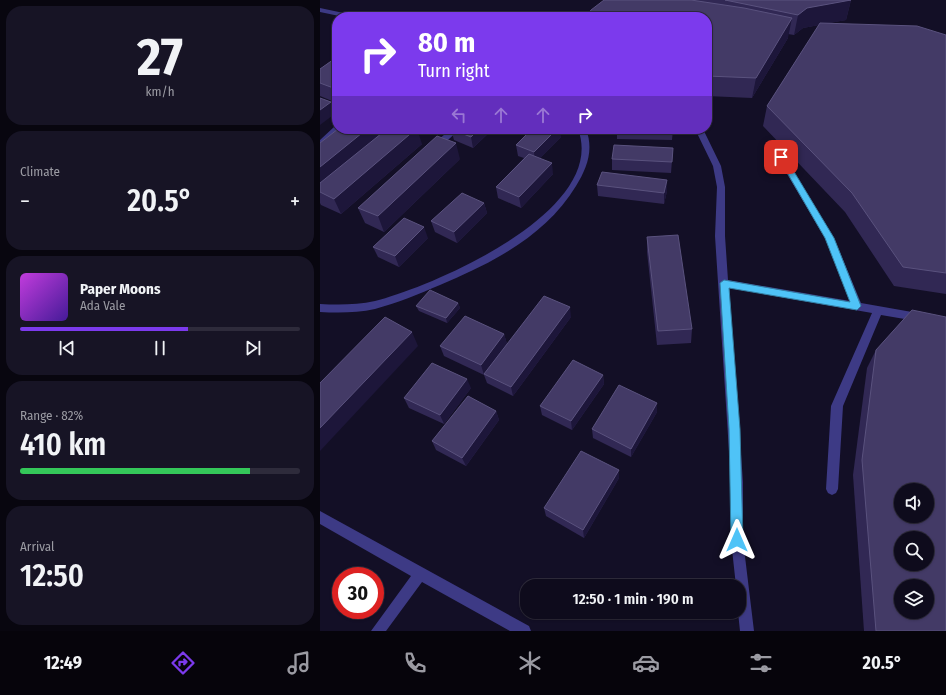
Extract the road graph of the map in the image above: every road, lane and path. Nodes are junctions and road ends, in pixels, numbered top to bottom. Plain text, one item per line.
1 (320, 10) edge
2 (332, 13) edge
3 (332, 133) edge
4 (450, 134) edge
5 (584, 134) edge
6 (702, 134) edge
7 (320, 144) edge
8 (427, 154) edge
9 (781, 157) dead end
10 (724, 283) junction
11 (857, 306) junction
12 (320, 308) edge
13 (878, 310) junction
14 (946, 322) edge
15 (832, 489) dead end
16 (320, 517) edge
17 (420, 574) junction
18 (378, 631) edge
19 (524, 631) edge
20 (747, 631) edge

1 - 2 street
3 - 7 street
4 - 8 street
5 - 12 street
6 - 10 street
9 - 11 street
10 - 11 street
10 - 20 street
11 - 13 street
13 - 14 street
13 - 15 street
16 - 17 street
17 - 18 street
17 - 19 street

